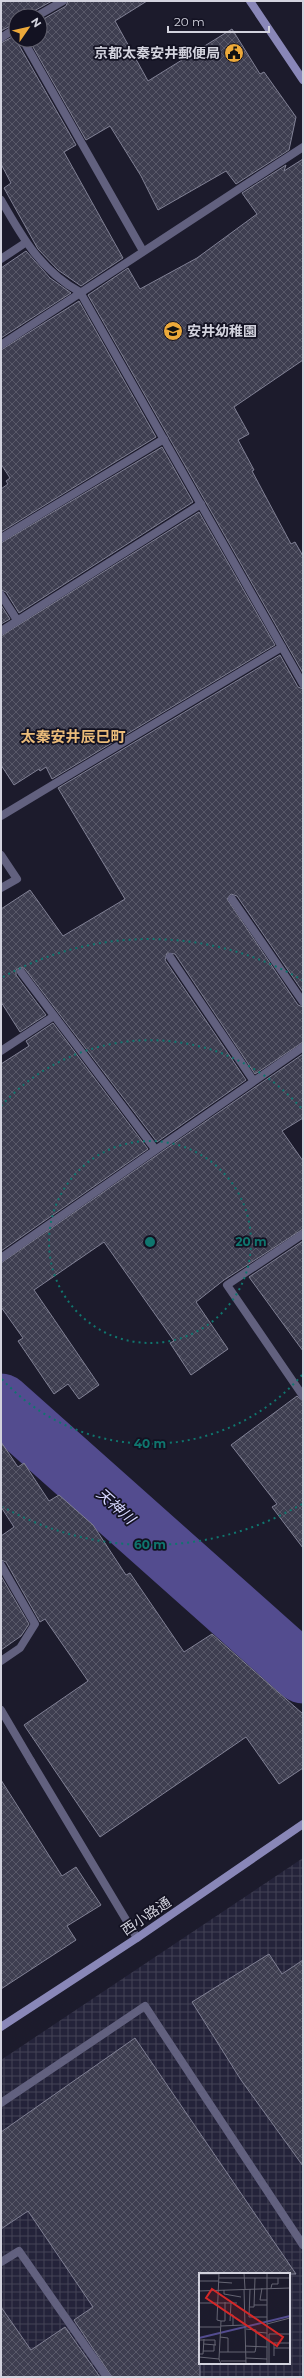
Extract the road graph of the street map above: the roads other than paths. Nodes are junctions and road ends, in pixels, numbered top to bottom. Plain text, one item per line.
1 (63, 1) edge
2 (250, 1) edge
3 (48, 10) edge
4 (28, 48) edge
5 (303, 80) edge
6 (303, 147) edge
7 (1, 200) edge
8 (25, 243) junction
9 (143, 251) junction
10 (1, 259) edge
11 (80, 292) junction
12 (1, 345) edge
13 (164, 439) junction
14 (201, 504) junction
15 (1, 538) edge
16 (1, 595) edge
17 (18, 620) junction
18 (1, 631) edge
19 (282, 647) junction
20 (303, 684) edge
21 (1, 816) edge
22 (1, 855) edge
23 (1, 888) edge
24 (232, 899) dead end
25 (170, 957) dead end
26 (21, 972) dead end
27 (303, 1002) edge
28 (54, 1016) junction
29 (303, 1047) edge
30 (1, 1051) edge
31 (253, 1080) junction
32 (155, 1149) junction
33 (303, 1234) edge
34 (1, 1258) edge
35 (303, 1396) edge
36 (1, 1566) edge
37 (1, 1661) edge
38 (1, 1710) edge
39 (303, 1824) edge
40 (137, 1938) junction
41 (1, 2027) edge
42 (1, 2103) edge
43 (303, 2245) edge
44 (1, 2262) edge
45 (107, 2377) edge

1 - 3 street
2 - 5 street
4 - 9 street
6 - 9 street
7 - 8 street
8 - 10 street
8 - 11 street
9 - 11 street
11 - 12 street
11 - 13 street
13 - 14 street
13 - 15 street
14 - 17 street
14 - 19 street
16 - 17 street
17 - 18 street
19 - 20 street
19 - 21 street
22 - 23 street
24 - 27 street
25 - 31 street
26 - 28 street
28 - 30 street
28 - 32 street
29 - 31 street
31 - 32 street
32 - 34 street
33 - 35 street
36 - 37 street
38 - 40 street
39 - 40 street, 西小路通
40 - 41 street, 西小路通
42 - 43 street
44 - 45 street

